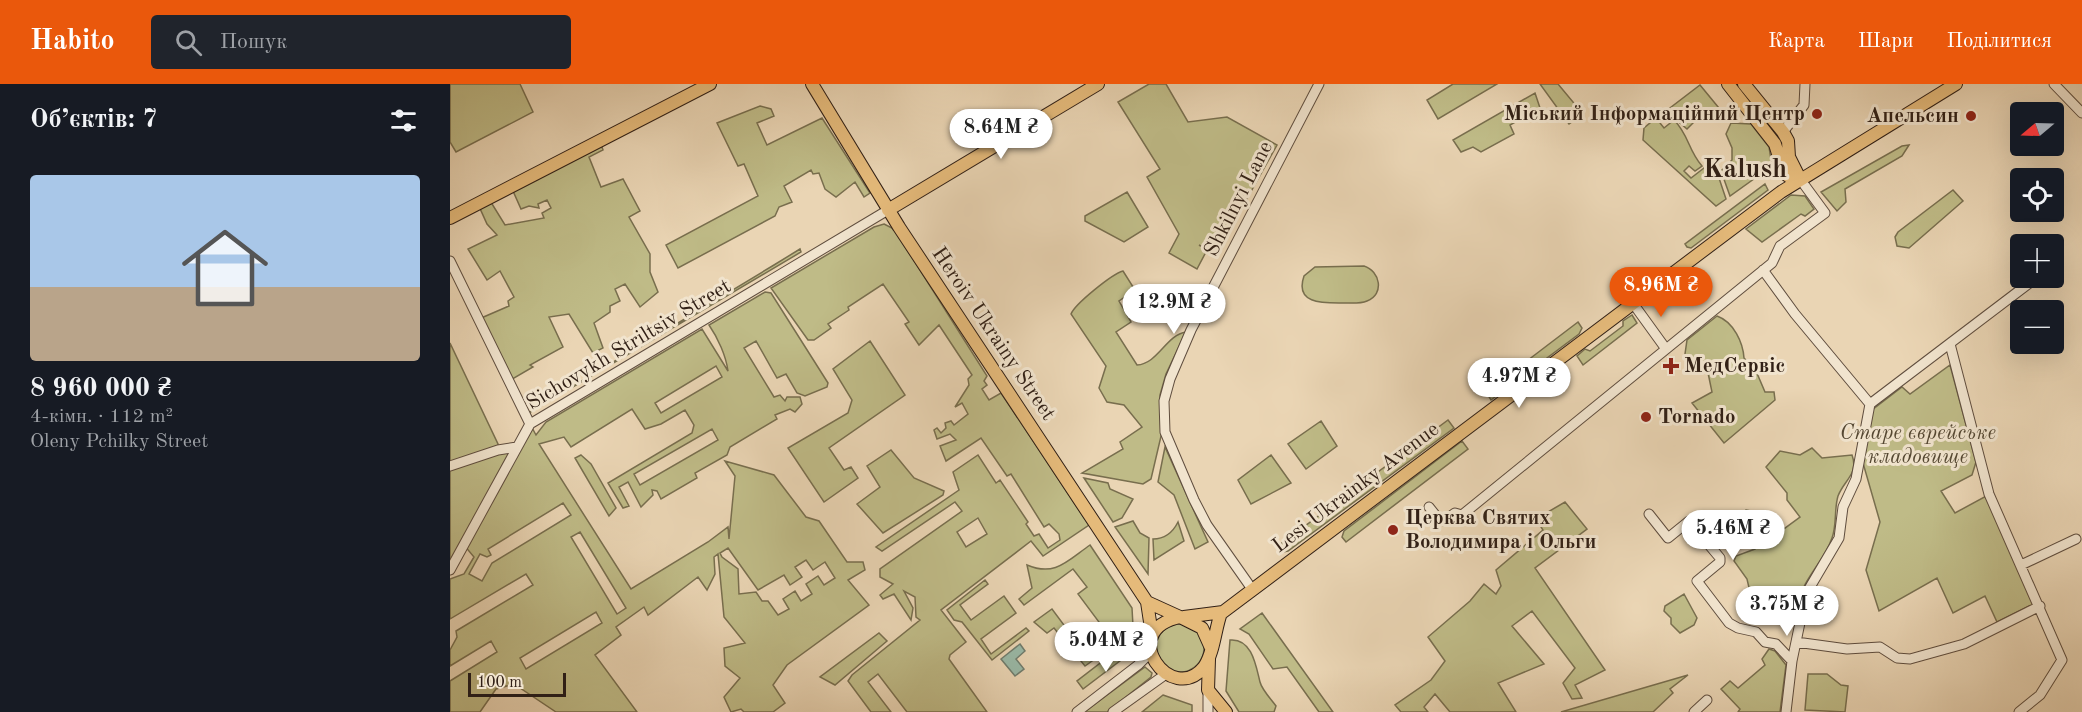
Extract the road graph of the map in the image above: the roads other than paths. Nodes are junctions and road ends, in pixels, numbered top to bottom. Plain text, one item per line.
1 (710, 84) edge
2 (812, 84) edge
3 (1098, 84) edge
4 (1319, 84) edge
5 (1728, 84) edge
6 (1744, 84) edge
7 (1805, 84) edge
8 (1956, 84) edge
9 (2054, 84) edge
10 (2082, 113) edge
11 (1783, 132) junction
12 (1818, 168) junction
13 (1789, 170) junction
14 (1800, 179) junction
15 (1780, 192) junction
16 (888, 210) junction
17 (450, 218) edge
18 (450, 261) edge
19 (1763, 270) junction
20 (2023, 288) edge
21 (1632, 302) junction
22 (1950, 344) junction
23 (1666, 349) junction
24 (1870, 404) junction
25 (530, 424) junction
26 (517, 447) junction
27 (450, 466) edge
28 (1429, 507) dead end
29 (1650, 514) dead end
30 (2076, 539) dead end
31 (2021, 565) junction
32 (450, 570) edge
33 (1252, 589) junction
34 (1147, 602) junction
35 (2040, 606) junction
36 (1221, 613) junction
37 (1182, 617) junction
38 (1152, 635) junction
39 (1796, 642) junction
40 (1150, 652) junction
41 (1210, 653) junction
42 (1792, 661) junction
43 (1166, 674) junction
44 (1180, 678) junction
45 (1208, 690) junction
46 (1707, 700) dead end
47 (1077, 712) edge
48 (1113, 712) edge
49 (1208, 712) edge
50 (1226, 712) edge
51 (1694, 712) edge
52 (1786, 712) edge
53 (2019, 712) edge

1 - 17 main road
2 - 16 main road, Heroiv Ukrainy Street
3 - 16 main road
4 - 33 street, Shkilnyi Lane
5 - 13 main road
6 - 11 main road
7 - 11 street
8 - 12 main road, Lesi Ukrainky Avenue
9 - 10 street
11 - 13 main road
12 - 13 main road
12 - 14 main road, Lesi Ukrainky Avenue
13 - 14 main road
13 - 15 main road
14 - 15 main road, Lesi Ukrainky Avenue
14 - 19 street
15 - 21 main road, Lesi Ukrainky Avenue
16 - 25 street, Sichovykh Striltsiv Street
16 - 34 main road, Heroiv Ukrainy Street
18 - 25 street
19 - 23 street
19 - 24 street
20 - 22 street
21 - 23 street
21 - 33 main road, Lesi Ukrainky Avenue
22 - 24 street
22 - 31 street
23 - 28 street
24 - 39 street
25 - 26 street, Sichovykh Striltsiv Street
26 - 27 street
26 - 32 street, Sichovykh Striltsiv Street
29 - 42 street
30 - 31 street
31 - 35 street
33 - 36 main road, Lesi Ukrainky Avenue
34 - 37 main road
34 - 38 main road, Heroiv Ukrainy Street
35 - 39 street
35 - 53 street
36 - 37 main road
36 - 41 main road
37 - 38 main road
37 - 41 main road
38 - 40 main road
39 - 42 street
40 - 43 main road
40 - 47 street
41 - 44 main road
41 - 45 main road
42 - 52 street
43 - 44 main road
43 - 48 street
44 - 45 main road
45 - 49 street
45 - 50 main road
46 - 51 street

